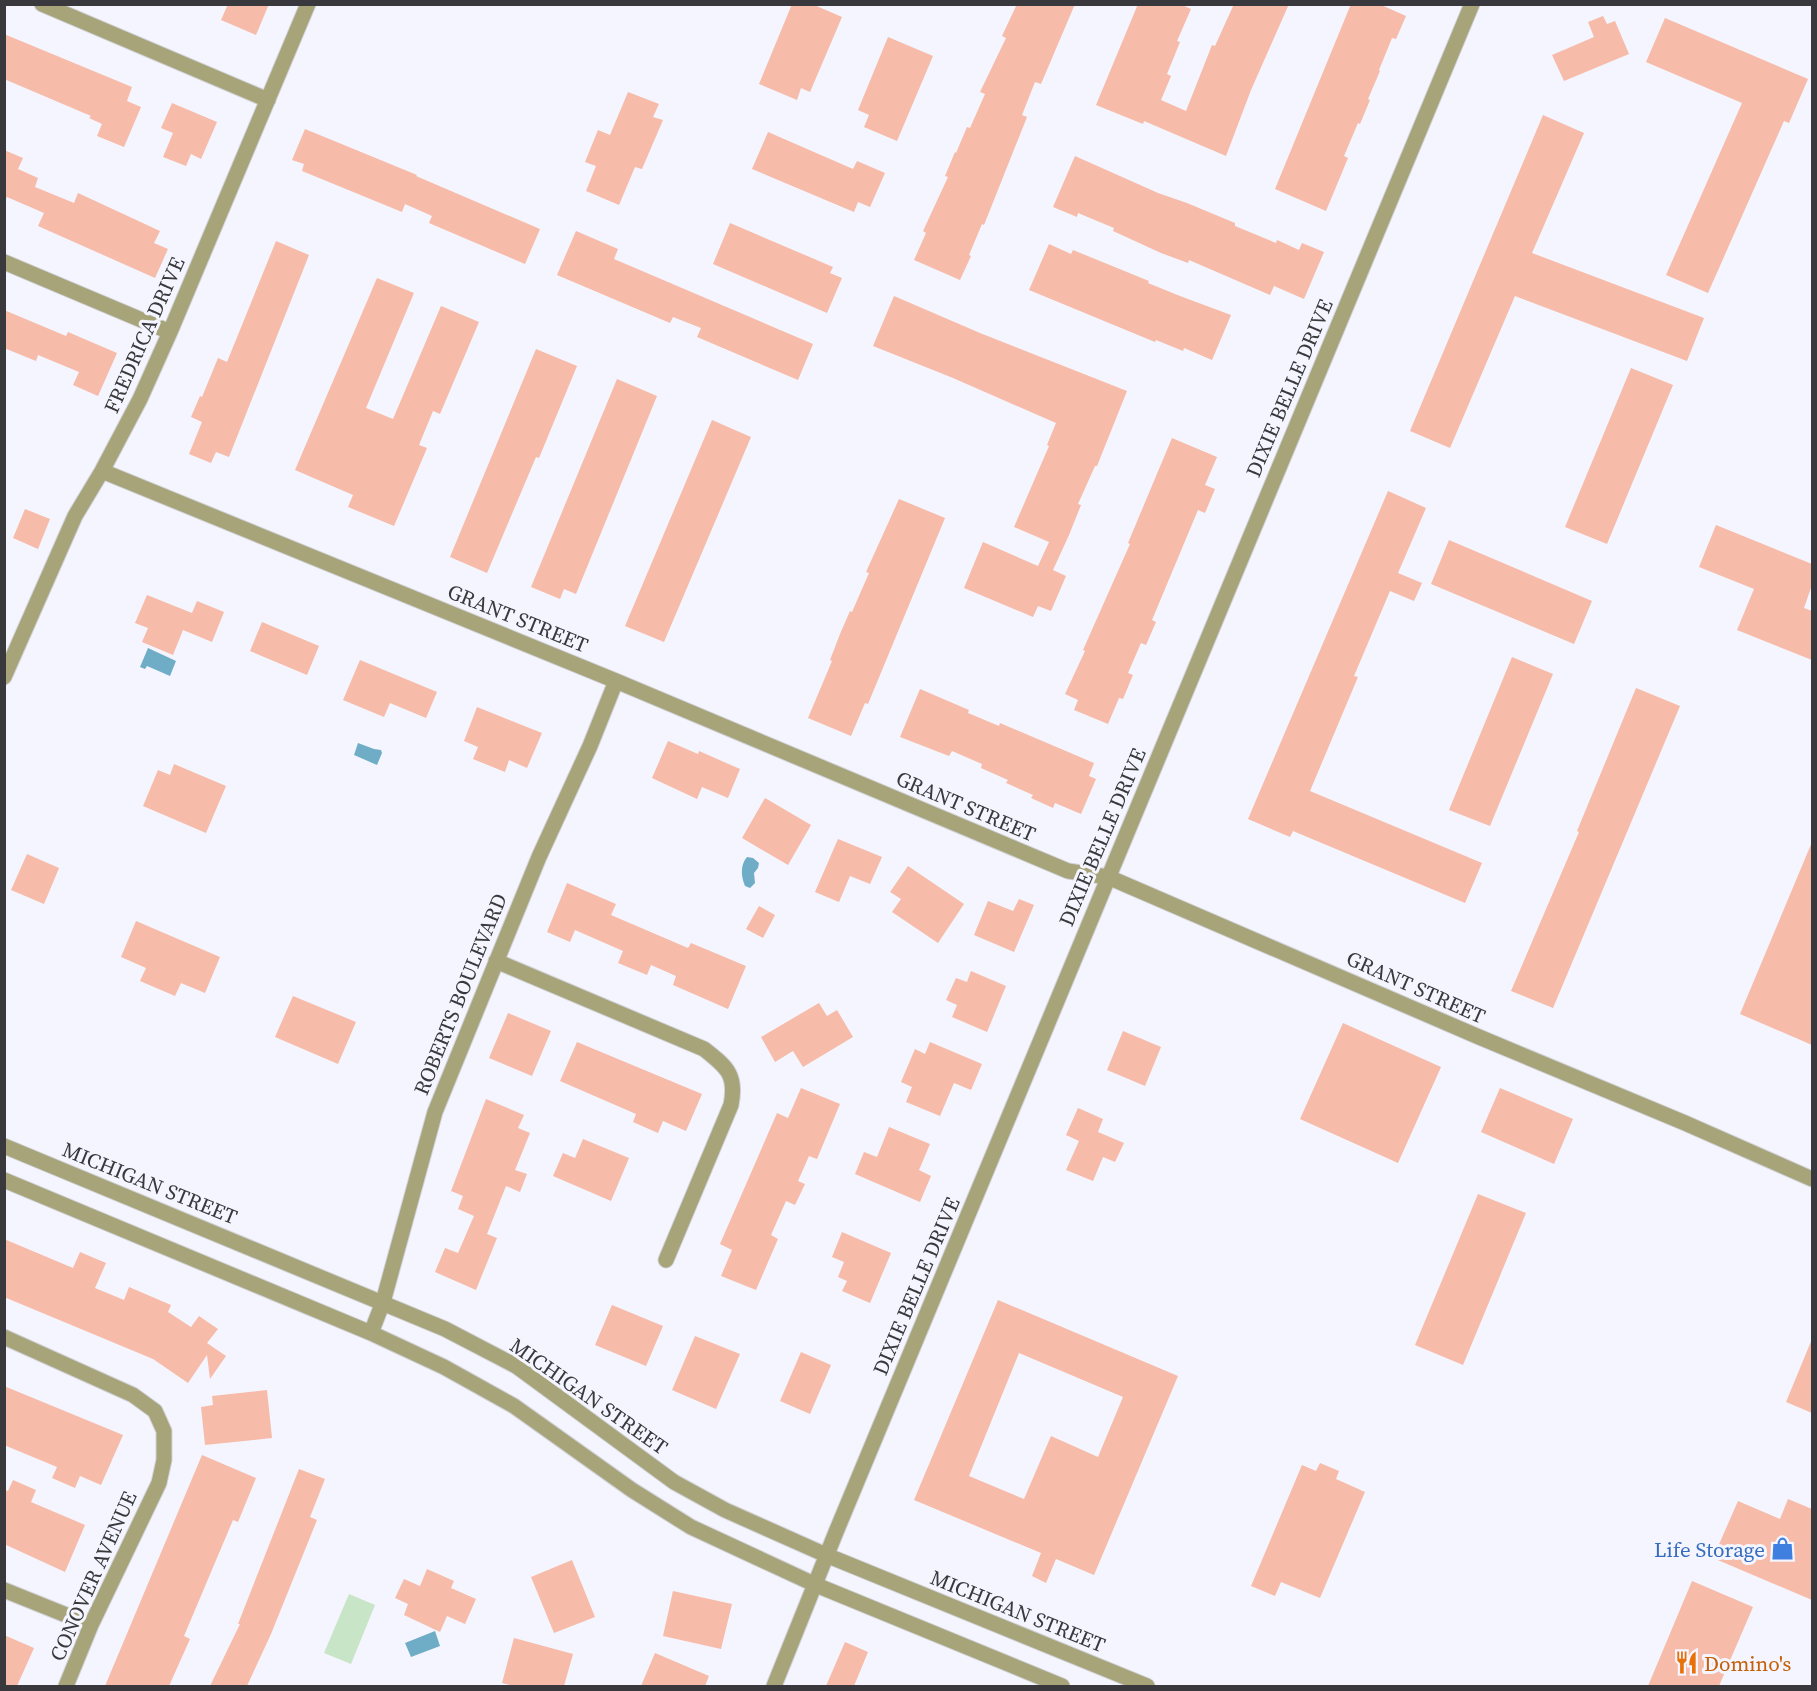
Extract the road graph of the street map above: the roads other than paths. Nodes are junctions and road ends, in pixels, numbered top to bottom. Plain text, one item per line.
1 (42, 4) edge
2 (308, 4) edge
3 (1472, 4) edge
4 (268, 100) junction
5 (4, 262) edge
6 (170, 333) junction
7 (102, 471) junction
8 (4, 677) edge
9 (616, 681) junction
10 (1108, 877) junction
11 (496, 961) junction
12 (4, 1146) edge
13 (1812, 1179) edge
14 (4, 1180) edge
15 (666, 1260) dead end
16 (383, 1302) junction
17 (370, 1333) junction
18 (4, 1337) edge
19 (826, 1555) junction
20 (816, 1585) junction
21 (4, 1590) edge
22 (91, 1625) junction
23 (66, 1686) edge
24 (774, 1686) edge
25 (1062, 1686) edge
26 (1147, 1686) edge

1 - 4 street
2 - 4 street, FREDRICA DRIVE
3 - 10 street, DIXIE BELLE DRIVE
4 - 6 street, FREDRICA DRIVE
5 - 6 street
6 - 7 street, FREDRICA DRIVE
7 - 8 street, FREDRICA DRIVE
7 - 9 street, GRANT STREET
9 - 10 street, GRANT STREET
9 - 11 street, ROBERTS BOULEVARD
10 - 13 street, GRANT STREET
10 - 19 street, DIXIE BELLE DRIVE
11 - 15 street
11 - 16 street, ROBERTS BOULEVARD
12 - 16 street, MICHIGAN STREET
14 - 17 street
16 - 17 street, ROBERTS BOULEVARD
16 - 19 street, MICHIGAN STREET
17 - 20 street
18 - 22 street, CONOVER AVENUE
19 - 20 street, DIXIE BELLE DRIVE
19 - 26 street, MICHIGAN STREET
20 - 24 street, DIXIE BELLE DRIVE
20 - 25 street
21 - 22 street
22 - 23 street, CONOVER AVENUE

